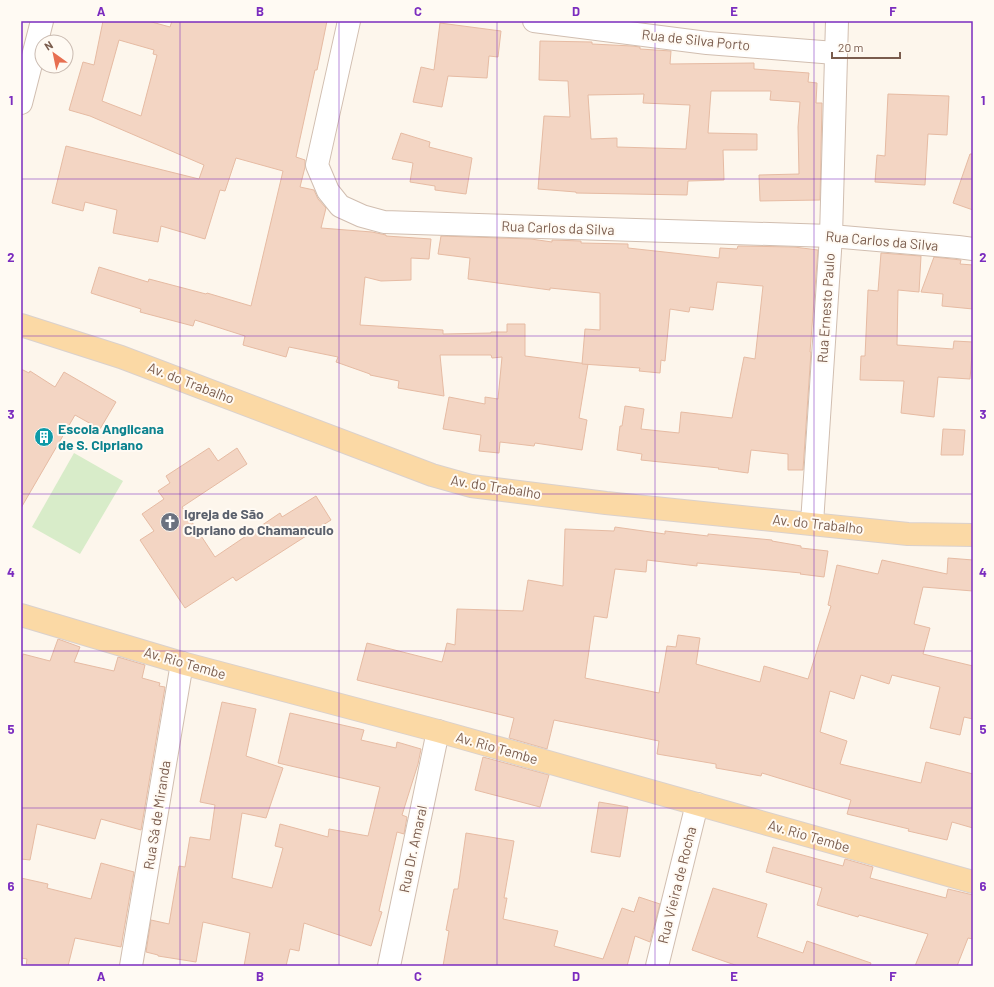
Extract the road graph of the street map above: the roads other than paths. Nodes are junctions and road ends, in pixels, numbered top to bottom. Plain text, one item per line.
1 (42, 21) edge
2 (349, 21) edge
3 (534, 21) edge
4 (837, 21) edge
5 (835, 53) junction
6 (21, 104) edge
7 (831, 236) junction
8 (973, 249) edge
9 (21, 325) edge
10 (812, 523) junction
11 (973, 535) edge
12 (21, 615) edge
13 (182, 663) junction
14 (438, 731) junction
15 (697, 804) junction
16 (973, 882) edge
17 (661, 965) edge
18 (131, 966) edge
19 (389, 966) edge

1 - 6 street
2 - 7 street, Rua Carlos da Silva
3 - 5 street, Rua de Silva Porto
4 - 5 street, Rua Ernesto Paulo
5 - 7 street, Rua Ernesto Paulo
7 - 8 street, Rua Carlos da Silva
7 - 10 street, Rua Ernesto Paulo
9 - 10 main road, Av. do Trabalho
10 - 11 main road, Av. do Trabalho
12 - 13 main road, Av. Rio Tembe
13 - 14 main road, Av. Rio Tembe
13 - 18 street, Rua Sá de Miranda
14 - 15 main road, Av. Rio Tembe
14 - 19 street, Rua Dr. Amaral
15 - 16 main road, Av. Rio Tembe
15 - 17 street, Rua Vieira de Rocha

